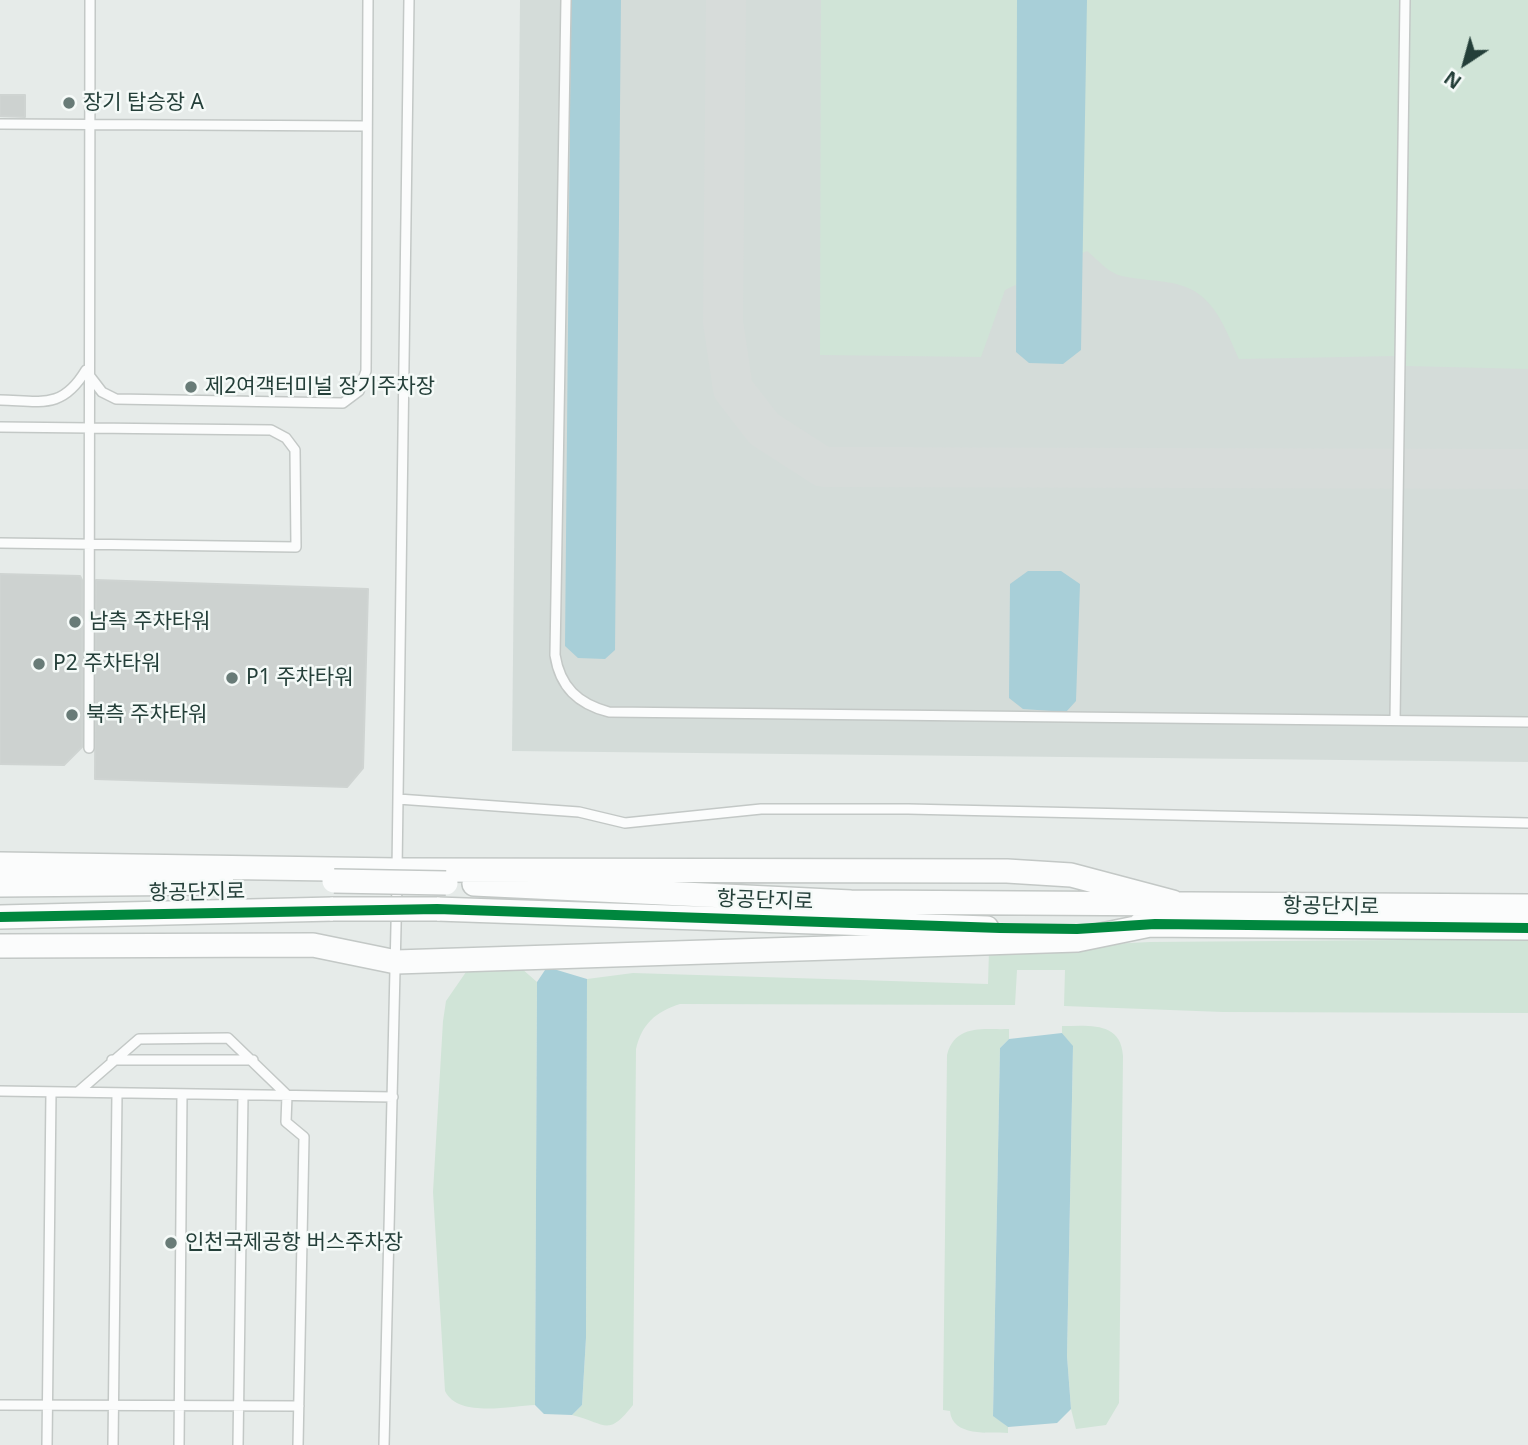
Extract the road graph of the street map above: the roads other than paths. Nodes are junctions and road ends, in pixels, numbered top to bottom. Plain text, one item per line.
1 (90, 0) edge
2 (368, 0) edge
3 (409, 0) edge
4 (566, 0) edge
5 (1405, 0) edge
6 (0, 124) edge
7 (89, 125) junction
8 (367, 126) junction
9 (87, 369) junction
10 (0, 400) edge
11 (0, 427) edge
12 (87, 428) junction
13 (0, 543) edge
14 (88, 544) junction
15 (1395, 720) junction
16 (1528, 722) edge
17 (89, 748) dead end
18 (398, 799) junction
19 (1528, 823) edge
20 (0, 864) edge
21 (397, 870) junction
22 (0, 885) edge
23 (1173, 902) junction
24 (1528, 906) edge
25 (0, 917) edge
26 (1528, 928) edge
27 (1000, 935) junction
28 (0, 946) edge
29 (396, 961) junction
30 (112, 1060) junction
31 (253, 1060) junction
32 (0, 1091) edge
33 (51, 1092) junction
34 (78, 1093) junction
35 (117, 1093) junction
36 (183, 1094) junction
37 (243, 1095) junction
38 (287, 1095) junction
39 (393, 1097) junction
40 (0, 1405) edge
41 (47, 1405) junction
42 (114, 1406) junction
43 (179, 1406) junction
44 (238, 1406) junction
45 (299, 1406) junction
46 (387, 1415) junction
47 (47, 1445) edge
48 (113, 1445) edge
49 (179, 1445) edge
50 (238, 1445) edge
51 (298, 1445) edge
52 (384, 1445) edge
53 (390, 1445) edge

1 - 7 lane
2 - 8 lane
3 - 18 lane
4 - 15 lane
5 - 15 lane
6 - 7 lane
7 - 8 lane
7 - 9 lane
8 - 9 lane
9 - 10 lane
9 - 12 lane
11 - 12 lane
12 - 14 lane
12 - 14 lane
13 - 14 lane
14 - 17 lane
15 - 16 lane
18 - 19 lane
18 - 21 lane
20 - 21 street
21 - 23 street
21 - 29 lane
22 - 23 street, 항공단지로, bridge
23 - 24 street, 항공단지로
25 - 27 street, 항공단지로, bridge
26 - 27 street, 항공단지로
27 - 29 street
28 - 29 street
29 - 39 lane
30 - 31 lane
30 - 31 lane
30 - 34 lane
31 - 38 lane
32 - 33 lane
33 - 34 lane
33 - 41 lane
34 - 35 lane
35 - 36 lane
35 - 42 lane
36 - 37 lane
36 - 43 lane
37 - 38 lane
37 - 44 lane
38 - 39 lane
38 - 45 lane
39 - 46 lane
40 - 41 lane
41 - 42 lane
41 - 47 lane
42 - 43 lane
42 - 48 lane
43 - 44 lane
43 - 49 lane
44 - 45 lane
44 - 50 lane
45 - 51 lane
46 - 52 lane
46 - 53 lane

